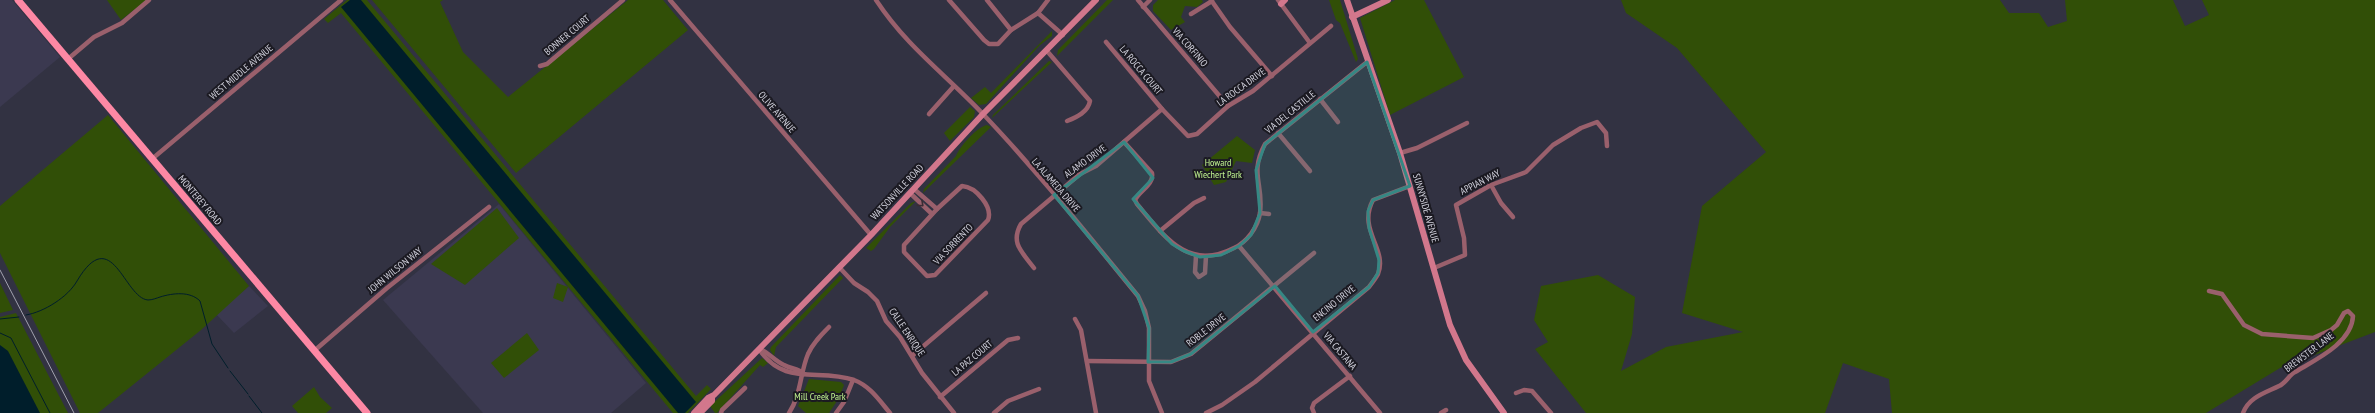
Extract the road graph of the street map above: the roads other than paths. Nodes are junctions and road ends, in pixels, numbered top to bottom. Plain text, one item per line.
1 (18, 0) edge
2 (149, 0) edge
3 (623, 0) edge
4 (670, 0) edge
5 (876, 0) edge
6 (949, 0) edge
7 (987, 0) edge
8 (1048, 0) edge
9 (1096, 0) edge
10 (1138, 0) edge
11 (1150, 0) edge
12 (1212, 0) edge
13 (1347, 0) edge
14 (1388, 0) edge
15 (1281, 1) edge
16 (339, 2) edge
17 (1143, 6) junction
18 (1038, 13) junction
19 (1192, 14) dead end
20 (1352, 17) junction
21 (1331, 26) dead end
22 (1011, 30) junction
23 (1063, 35) junction
24 (1106, 42) dead end
25 (1310, 43) junction
26 (1047, 51) junction
27 (68, 59) junction
28 (1367, 62) junction
29 (540, 66) dead end
30 (1272, 76) junction
31 (954, 86) junction
32 (1320, 99) junction
33 (1228, 106) junction
34 (1162, 109) junction
35 (929, 114) dead end
36 (983, 114) junction
37 (1067, 121) dead end
38 (1338, 122) dead end
39 (1467, 123) dead end
40 (1278, 133) junction
41 (1124, 142) junction
42 (1607, 146) dead end
43 (1400, 153) junction
44 (152, 158) junction
45 (1310, 171) dead end
46 (1491, 185) junction
47 (1410, 186) junction
48 (912, 191) junction
49 (1054, 195) junction
50 (1204, 198) dead end
51 (489, 206) dead end
52 (937, 209) junction
53 (1260, 213) junction
54 (932, 214) junction
55 (1270, 214) dead end
56 (1513, 217) dead end
57 (1160, 231) junction
58 (871, 235) junction
59 (1239, 246) junction
60 (1314, 253) dead end
61 (1196, 256) junction
62 (1206, 256) junction
63 (839, 267) junction
64 (1034, 268) dead end
65 (1434, 268) junction
66 (1275, 286) junction
67 (2209, 291) dead end
68 (986, 293) dead end
69 (1075, 319) dead end
70 (829, 327) dead end
71 (1313, 332) junction
72 (1018, 338) dead end
73 (759, 349) junction
74 (314, 351) junction
75 (913, 356) junction
76 (1087, 361) junction
77 (1148, 362) junction
78 (804, 374) junction
79 (1350, 376) junction
80 (853, 380) junction
81 (745, 388) dead end
82 (1039, 389) dead end
83 (1516, 393) dead end
84 (940, 397) junction
85 (701, 409) edge
86 (366, 413) edge
87 (694, 413) edge
88 (721, 413) edge
89 (789, 413) edge
90 (836, 413) edge
91 (890, 413) edge
92 (954, 413) edge
93 (994, 413) edge
94 (1096, 413) edge
95 (1162, 413) edge
96 (1206, 413) edge
97 (1314, 413) edge
98 (1380, 413) edge
99 (1504, 413) edge
100 (1551, 413) edge
101 (2243, 413) edge

1 - 27 main road, MONTEREY ROAD
2 - 27 street
3 - 29 street, BONNER COURT
4 - 58 street, OLIVE AVENUE
5 - 31 street, LA ALAMEDA DRIVE
6 - 22 street
7 - 22 street
8 - 18 street
9 - 23 main road, WATSONVILLE ROAD
10 - 17 street, VIA CORFINIO
11 - 17 street
12 - 19 street
12 - 30 street
13 - 20 main road, SUNNYSIDE AVENUE
14 - 20 main road
15 - 25 street
16 - 44 street, WEST MIDDLE AVENUE
17 - 33 street, VIA CORFINIO
18 - 22 street
18 - 23 street
20 - 28 main road, SUNNYSIDE AVENUE
21 - 25 street, LA ROCCA DRIVE
23 - 26 main road, WATSONVILLE ROAD
24 - 34 street, LA ROCCA COURT
25 - 30 street, LA ROCCA DRIVE
26 - 36 main road, WATSONVILLE ROAD
26 - 37 street
27 - 44 main road, MONTEREY ROAD
28 - 32 street, VIA DEL CASTILLE
28 - 43 main road, SUNNYSIDE AVENUE
30 - 33 street, LA ROCCA DRIVE
31 - 35 street
31 - 36 street, LA ALAMEDA DRIVE
32 - 38 street
32 - 40 street, VIA DEL CASTILLE
33 - 34 street, LA ROCCA DRIVE
34 - 41 street, ALAMO DRIVE
36 - 48 main road, WATSONVILLE ROAD
36 - 49 street, LA ALAMEDA DRIVE
39 - 43 street
40 - 45 street
40 - 53 street, VIA DEL CASTILLE
41 - 49 street, ALAMO DRIVE
41 - 57 street, VIA DEL CASTILLE
42 - 46 street, APPIAN WAY
43 - 47 main road, SUNNYSIDE AVENUE
44 - 74 main road, MONTEREY ROAD
46 - 56 street
46 - 65 street, APPIAN WAY
47 - 65 main road, SUNNYSIDE AVENUE
47 - 71 street, ENCINO DRIVE
48 - 52 street
48 -> 54 street
48 - 58 main road, WATSONVILLE ROAD
49 - 64 street, ALAMO DRIVE
49 - 77 street, LA ALAMEDA DRIVE
50 - 57 street
51 - 74 street, JOHN WILSON WAY
52 - 54 street, VIA SORRENTO
52 - 54 street, VIA SORRENTO
53 - 55 street
53 - 59 street, VIA DEL CASTILLE
57 - 61 street, VIA DEL CASTILLE
58 - 63 main road, WATSONVILLE ROAD
59 - 62 street, VIA DEL CASTILLE
59 - 66 street, VIA CASTANA
60 - 66 street, ROBLE DRIVE
61 - 62 street, VIA DEL CASTILLE
61 - 62 street
63 - 73 main road, WATSONVILLE ROAD
63 - 75 street, CALLE ENRIQUE
65 - 99 main road, SUNNYSIDE AVENUE
66 - 71 street, VIA CASTANA
66 - 77 street, ROBLE DRIVE
67 - 101 street, BREWSTER LANE
68 - 75 street
69 - 76 street
70 - 78 street
71 - 79 street, VIA CASTANA
71 - 96 street, ENCINO DRIVE
72 - 84 street, LA PAZ COURT
73 - 78 street
73 - 85 main road, WATSONVILLE ROAD
74 - 86 main road, MONTEREY ROAD
75 - 84 street, CALLE ENRIQUE
76 - 77 street, ROBLE DRIVE
76 - 94 street
77 - 95 street, LA ALAMEDA DRIVE
78 - 80 street
78 - 89 street
79 - 97 street
79 - 98 street, VIA CASTANA
80 - 90 street
80 - 91 street
81 - 88 street
82 - 93 street
83 - 100 street
84 - 92 street, CALLE ENRIQUE
85 - 87 main road, WATSONVILLE ROAD

